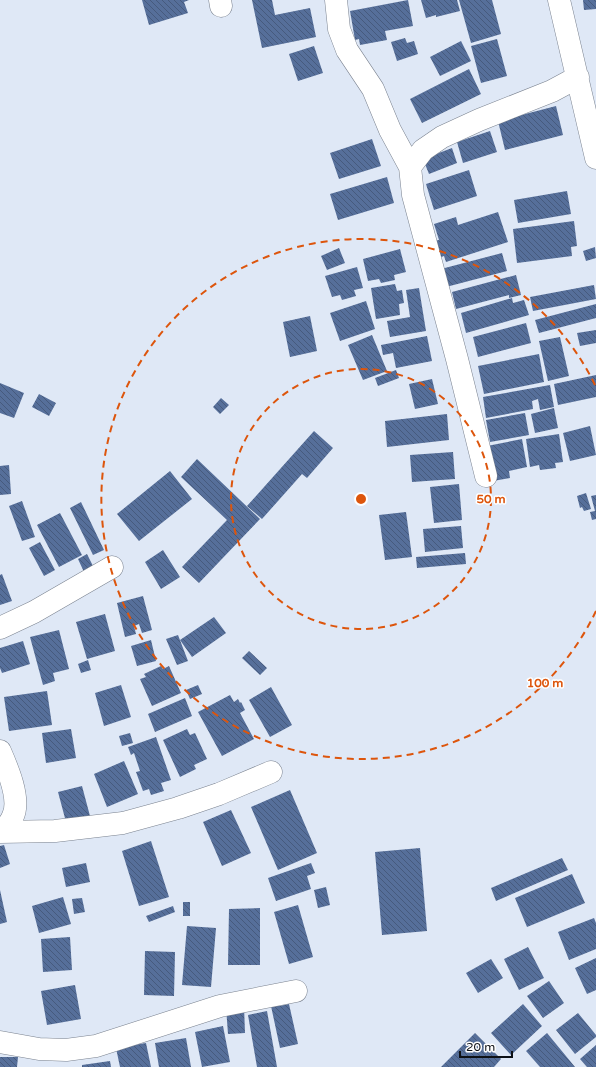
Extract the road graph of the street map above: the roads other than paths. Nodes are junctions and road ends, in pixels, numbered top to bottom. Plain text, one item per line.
1 (336, 0) edge
2 (559, 0) edge
3 (578, 77) junction
4 (596, 158) edge
5 (410, 167) junction
6 (486, 476) dead end
7 (112, 567) dead end
8 (0, 628) edge
9 (0, 751) edge
10 (271, 772) dead end
11 (1, 832) edge
12 (296, 991) dead end
13 (0, 1042) edge

1 - 5 street
2 - 3 street
3 - 4 street
3 - 5 street
5 - 6 street
7 - 8 street
9 - 11 street
10 - 11 street
12 - 13 street

